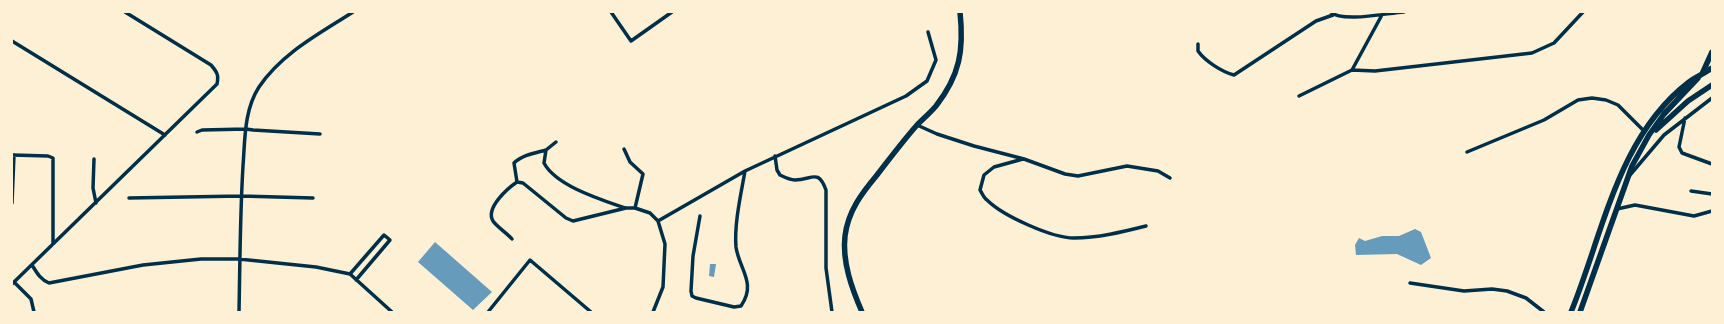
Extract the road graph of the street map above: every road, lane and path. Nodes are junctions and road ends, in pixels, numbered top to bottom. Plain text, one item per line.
1 (125, 12) edge
2 (353, 12) edge
3 (611, 12) edge
4 (672, 12) edge
5 (960, 12) edge
6 (1404, 12) edge
7 (1583, 12) edge
8 (1332, 13) edge
9 (1383, 13) edge
10 (928, 32) dead end
11 (12, 41) edge
12 (1198, 44) dead end
13 (1712, 52) edge
14 (1712, 68) edge
15 (1352, 70) junction
16 (1700, 76) junction
17 (1712, 85) edge
18 (1299, 96) dead end
19 (1712, 98) edge
20 (1685, 118) junction
21 (917, 125) junction
22 (246, 128) junction
23 (1644, 131) junction
24 (197, 132) dead end
25 (320, 134) dead end
26 (165, 135) junction
27 (1650, 135) junction
28 (556, 142) dead end
29 (624, 148) dead end
30 (546, 150) junction
31 (1466, 152) dead end
32 (13, 155) edge
33 (775, 156) junction
34 (94, 159) dead end
35 (1024, 159) junction
36 (1712, 164) edge
37 (745, 171) junction
38 (1170, 178) dead end
39 (1627, 179) junction
40 (517, 182) junction
41 (1691, 191) dead end
42 (1712, 194) edge
43 (241, 196) junction
44 (129, 198) dead end
45 (313, 198) dead end
46 (12, 202) edge
47 (96, 204) junction
48 (626, 208) junction
49 (635, 208) junction
50 (1617, 209) junction
51 (1712, 211) edge
52 (700, 216) dead end
53 (658, 221) junction
54 (1146, 226) dead end
55 (512, 239) dead end
56 (52, 244) junction
57 (239, 259) junction
58 (32, 264) junction
59 (350, 274) junction
60 (356, 280) junction
61 (13, 283) edge
62 (1410, 283) dead end
63 (34, 312) edge
64 (239, 312) edge
65 (392, 312) edge
66 (488, 312) edge
67 (591, 312) edge
68 (653, 312) edge
69 (832, 312) edge
70 (862, 312) edge
71 (1544, 312) edge
72 (1571, 312) edge
73 (1580, 312) edge

1 - 26 street
2 - 22 street
3 - 4 street
5 - 21 main road
6 - 9 street
7 - 15 street
8 - 9 street
8 - 12 street
9 - 15 street
10 - 33 street
11 - 26 street
13 - 16 main road
14 - 16 main road
15 - 18 street
16 - 23 main road
16 - 27 main road
17 - 27 main road
19 - 20 street
20 - 36 street
20 - 39 street
21 - 35 street
21 - 70 main road
22 - 24 street
22 - 25 street
22 - 43 street
23 - 31 street
23 - 72 main road
26 - 47 street
27 - 39 main road
28 - 30 street
29 - 49 street
30 - 40 street
30 - 48 street
32 - 46 street
32 - 56 street
33 - 37 street
33 - 69 street
34 - 47 street
35 - 38 street
35 - 54 street
37 - 52 street
37 - 53 street
39 - 50 main road
40 - 48 street
40 - 55 street
41 - 42 street
43 - 44 street
43 - 45 street
43 - 57 street
47 - 56 street
48 - 49 street
49 - 53 street
50 - 51 street
50 - 73 main road
53 - 68 street
56 - 58 street
57 - 58 street
57 - 59 street
57 - 64 street
58 - 61 street
59 - 60 street
59 - 60 street
60 - 65 street
61 - 63 street
62 - 71 street
66 - 67 street

